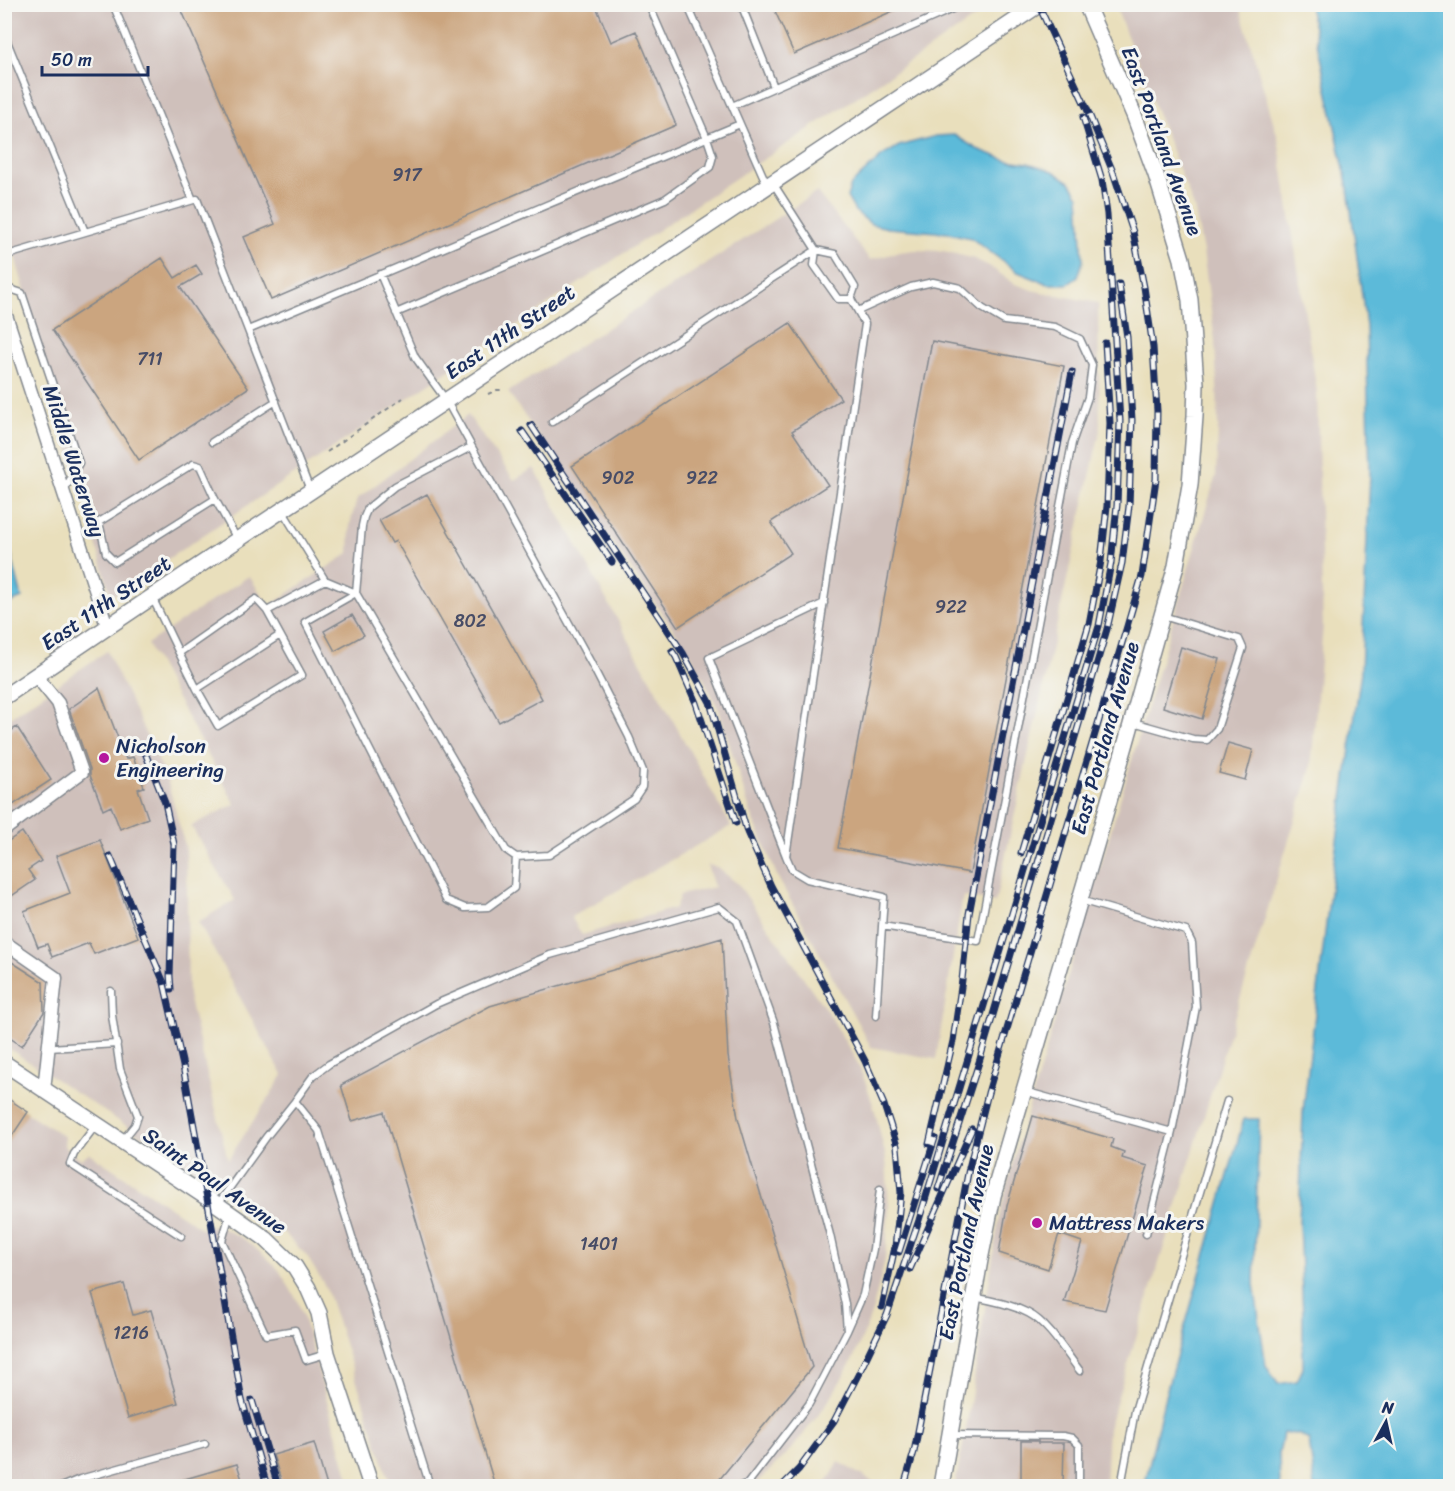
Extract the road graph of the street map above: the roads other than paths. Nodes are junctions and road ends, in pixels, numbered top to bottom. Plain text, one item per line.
1 (112, 4) edge
2 (656, 4) edge
3 (687, 4) edge
4 (741, 4) edge
5 (960, 4) edge
6 (1040, 4) edge
7 (1086, 4) edge
8 (4, 34) edge
9 (774, 87) junction
10 (732, 106) junction
11 (740, 124) junction
12 (707, 138) junction
13 (770, 184) junction
14 (194, 200) junction
15 (85, 232) junction
16 (816, 250) junction
17 (4, 256) edge
18 (380, 274) junction
19 (4, 287) edge
20 (851, 299) junction
21 (4, 309) edge
22 (858, 311) junction
23 (396, 313) junction
24 (248, 330) junction
25 (446, 400) junction
26 (276, 401) junction
27 (552, 422) dead end
28 (212, 442) dead end
29 (471, 447) junction
30 (311, 491) junction
31 (64, 492) junction
32 (215, 499) junction
33 (282, 510) junction
34 (237, 540) junction
35 (325, 580) junction
36 (357, 593) junction
37 (152, 597) junction
38 (824, 603) junction
39 (267, 611) junction
40 (1162, 616) junction
41 (107, 626) junction
42 (280, 635) junction
43 (179, 653) junction
44 (36, 676) junction
45 (197, 689) junction
46 (4, 697) edge
47 (1132, 722) junction
48 (6, 826) edge
49 (786, 856) junction
50 (516, 857) junction
51 (1080, 900) junction
52 (882, 926) junction
53 (4, 942) edge
54 (111, 991) dead end
55 (876, 1016) dead end
56 (117, 1044) junction
57 (49, 1048) junction
58 (4, 1063) edge
59 (44, 1090) junction
60 (1023, 1091) junction
61 (295, 1101) junction
62 (1227, 1101) dead end
63 (96, 1124) junction
64 (1172, 1132) junction
65 (122, 1141) junction
66 (880, 1189) dead end
67 (224, 1209) junction
68 (1146, 1234) dead end
69 (181, 1236) dead end
70 (974, 1297) junction
71 (847, 1331) junction
72 (327, 1353) junction
73 (1080, 1371) dead end
74 (950, 1435) junction
75 (205, 1444) dead end
76 (80, 1479) junction
77 (63, 1486) edge
78 (82, 1486) edge
79 (370, 1486) edge
80 (430, 1486) edge
81 (741, 1486) edge
82 (941, 1486) edge
83 (1079, 1486) edge
84 (1120, 1486) edge

1 - 14 lane
2 - 12 lane
3 - 10 lane
4 - 9 lane
5 - 9 lane
6 - 13 street, East 11th Street
7 - 40 street, East Portland Avenue
8 - 15 lane
9 - 10 lane
10 - 11 lane
11 - 12 lane
11 - 13 lane
12 - 18 lane
12 - 23 lane
13 - 16 lane
13 - 25 street, East 11th Street
14 - 15 lane
14 - 24 lane
15 - 17 lane
16 - 20 lane
16 - 20 lane
16 - 27 lane
18 - 23 lane
18 - 24 lane
19 - 31 lane
20 - 22 lane
21 - 31 street, Middle Waterway
22 - 38 lane
22 - 52 lane
23 - 25 lane
24 - 26 lane
25 - 29 lane
25 - 30 street, East 11th Street
26 - 28 lane
26 - 30 lane
29 - 36 lane
29 - 50 lane
30 - 33 street, East 11th Street
31 - 41 street, Middle Waterway
32 - 32 lane
32 - 34 lane
33 - 34 street, East 11th Street
33 - 35 lane
34 - 37 street, East 11th Street
35 - 36 lane
35 - 39 lane
36 - 50 lane
36 - 50 lane
37 - 41 street, East 11th Street
37 - 43 lane
38 - 49 lane
38 - 49 lane
39 - 42 lane
39 - 43 lane
40 - 47 street, East Portland Avenue
40 - 47 lane
41 - 44 street, East 11th Street
42 - 45 lane
42 - 45 lane
43 - 45 lane
44 - 46 street, East 11th Street
44 - 48 street
47 - 51 street, East Portland Avenue
49 - 52 lane
51 - 60 street, East Portland Avenue
51 - 64 lane
52 - 55 lane
53 - 57 street
54 - 56 lane
56 - 57 lane
56 - 65 lane
57 - 59 street
58 - 59 street, Saint Paul Avenue
59 - 63 street, Saint Paul Avenue
60 - 64 lane
60 - 70 street, East Portland Avenue
61 - 67 lane
61 - 71 lane
61 - 80 lane
62 - 84 lane
63 - 65 street, Saint Paul Avenue
63 - 69 lane
64 - 68 lane
65 - 67 street, Saint Paul Avenue
66 - 71 lane
67 - 72 street, Saint Paul Avenue
67 - 72 lane
70 - 73 lane
70 - 74 street, East Portland Avenue
71 - 81 lane
72 - 79 street, Saint Paul Avenue
74 - 82 street, East Portland Avenue
74 - 83 lane
75 - 76 lane
76 - 77 lane
76 - 78 lane

